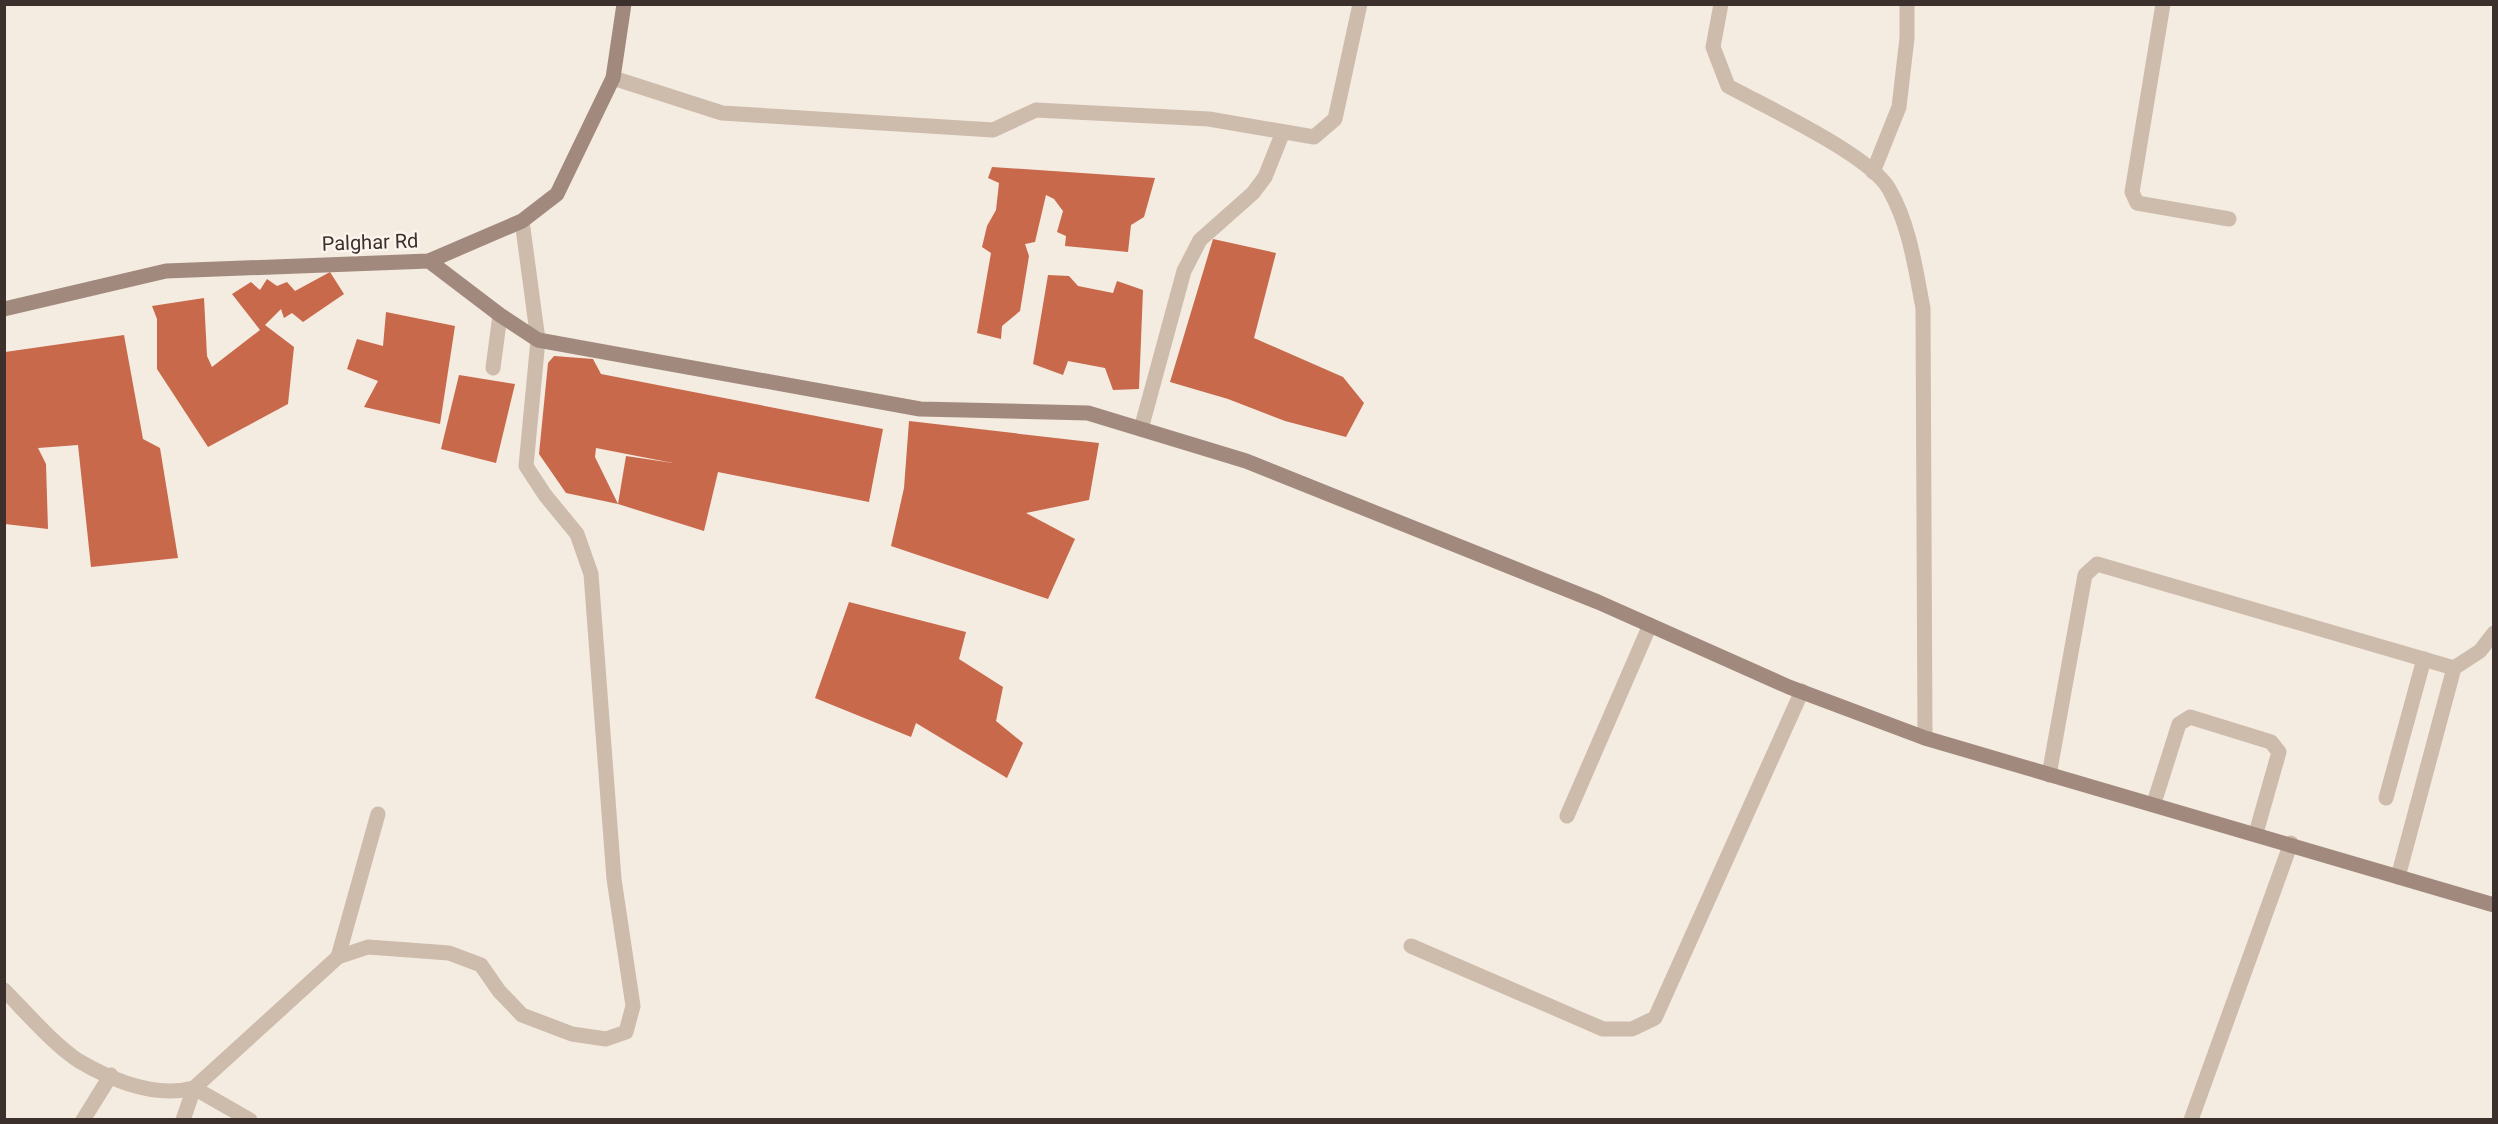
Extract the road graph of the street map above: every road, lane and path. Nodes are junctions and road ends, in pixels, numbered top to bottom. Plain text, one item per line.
1 (624, 4) edge
2 (1360, 4) edge
3 (1721, 4) edge
4 (1907, 4) edge
5 (2163, 4) edge
6 (613, 78) junction
7 (1283, 132) junction
8 (1873, 172) junction
9 (2229, 219) dead end
10 (522, 221) junction
11 (429, 261) junction
12 (4, 309) edge
13 (500, 315) junction
14 (538, 340) junction
15 (492, 368) dead end
16 (1141, 429) junction
17 (1650, 625) junction
18 (2493, 633) edge
19 (2424, 660) junction
20 (2454, 668) junction
21 (1802, 691) junction
22 (1925, 738) junction
23 (2049, 774) junction
24 (2386, 798) dead end
25 (2154, 803) junction
26 (378, 814) dead end
27 (1567, 816) dead end
28 (2256, 833) junction
29 (2291, 843) junction
30 (2398, 877) junction
31 (2493, 905) edge
32 (1411, 946) dead end
33 (338, 957) junction
34 (4, 990) edge
35 (111, 1075) junction
36 (194, 1088) junction
37 (83, 1119) edge
38 (183, 1119) edge
39 (250, 1119) edge
40 (2191, 1119) edge

1 - 6 main road, Palghar Rd
2 - 7 street
3 - 8 street
4 - 8 street
5 - 9 street
6 - 7 street
6 - 10 main road, Palghar Rd
7 - 16 street
8 - 22 street
10 - 11 main road, Palghar Rd
10 - 14 street
11 - 12 main road, Palghar Rd
11 - 13 main road
13 - 14 main road
13 - 15 street
14 - 16 main road
14 - 33 street
16 - 17 main road
17 - 21 main road
17 - 27 street
18 - 20 street
19 - 20 street
19 - 23 street
19 - 24 street
20 - 30 street
21 - 22 main road
21 - 32 street
22 - 23 main road
23 - 25 main road
25 - 28 main road
25 - 28 street
26 - 33 street
28 - 29 main road
29 - 30 main road
29 - 40 street
30 - 31 main road
33 - 36 street
34 - 35 street
35 - 36 street
35 - 37 street
36 - 38 street
36 - 39 street

